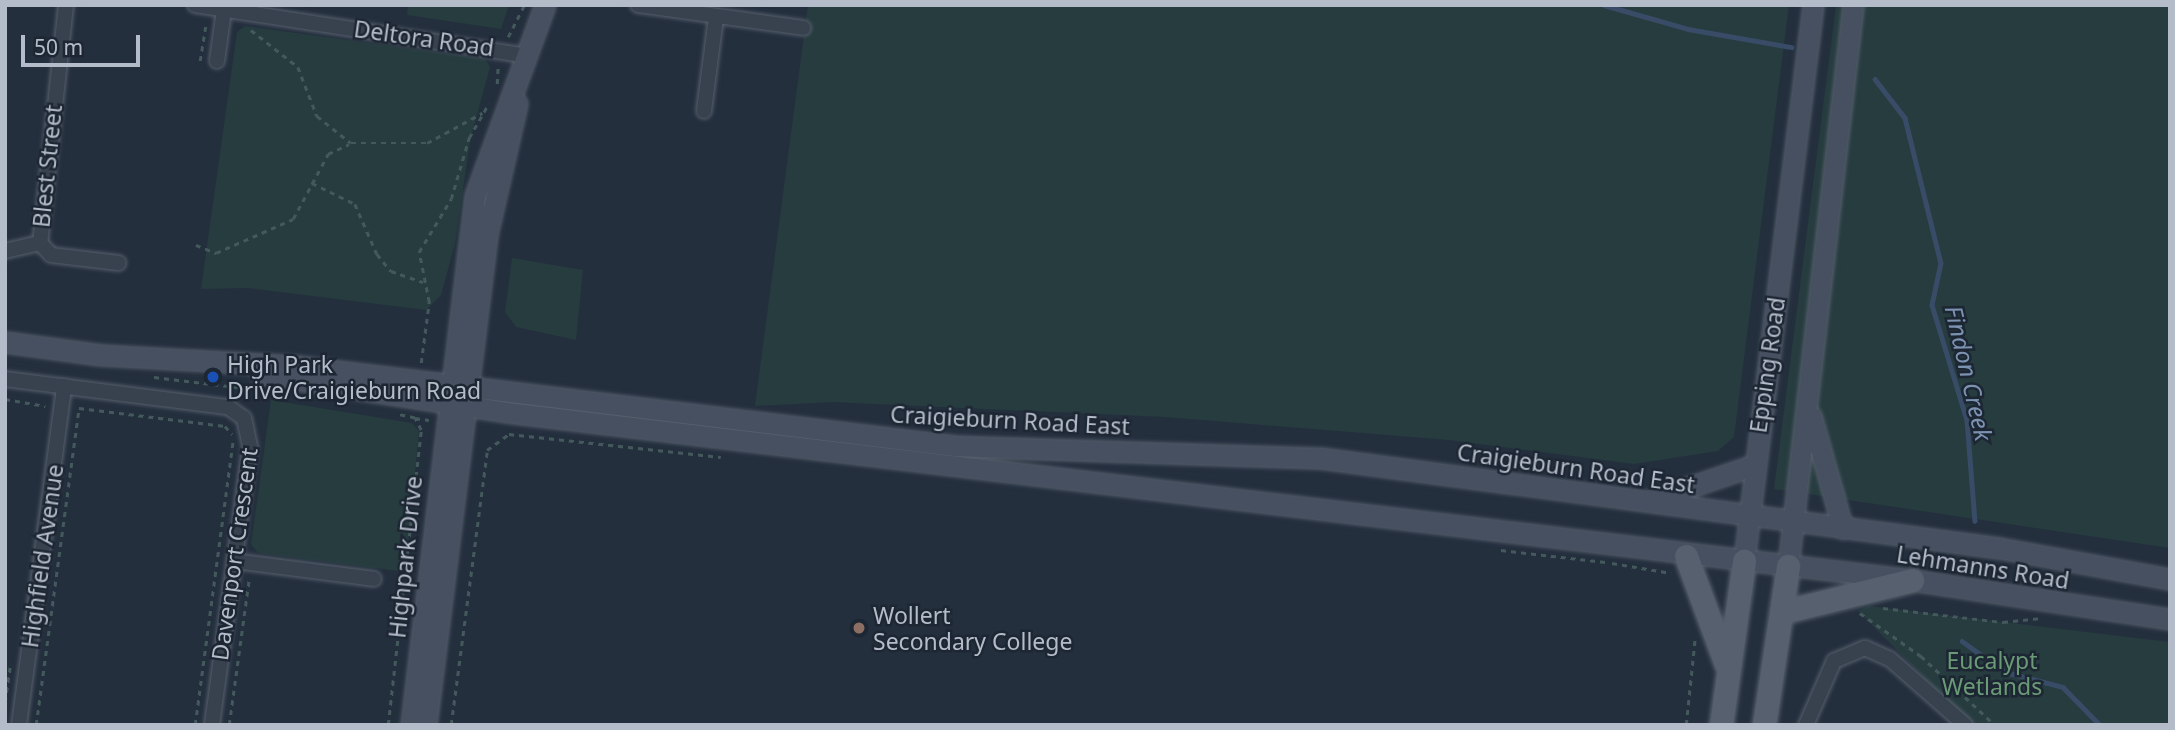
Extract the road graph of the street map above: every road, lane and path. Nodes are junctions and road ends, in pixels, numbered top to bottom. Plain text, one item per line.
1 (66, 5) edge
2 (195, 5) edge
3 (524, 5) edge
4 (544, 5) edge
5 (638, 5) edge
6 (1853, 5) edge
7 (1814, 7) edge
8 (224, 10) junction
9 (273, 11) edge
10 (716, 16) junction
11 (222, 26) junction
12 (803, 28) dead end
13 (503, 49) junction
14 (529, 56) junction
15 (200, 61) dead end
16 (217, 61) dead end
17 (704, 111) dead end
18 (483, 112) junction
19 (351, 143) junction
20 (312, 183) junction
21 (40, 243) junction
22 (196, 245) dead end
23 (5, 251) edge
24 (119, 264) dead end
25 (425, 282) junction
26 (5, 342) edge
27 (140, 375) dead end
28 (5, 379) edge
29 (64, 386) junction
30 (419, 389) junction
31 (265, 391) dead end
32 (448, 394) junction
33 (468, 396) junction
34 (5, 399) edge
35 (1808, 405) junction
36 (79, 408) dead end
37 (390, 413) dead end
38 (43, 418) dead end
39 (415, 418) junction
40 (734, 457) dead end
41 (1754, 465) junction
42 (1646, 502) junction
43 (1749, 516) junction
44 (1794, 522) junction
45 (1843, 529) junction
46 (1495, 549) dead end
47 (1686, 556) junction
48 (233, 561) junction
49 (1744, 561) junction
50 (1788, 566) junction
51 (374, 579) dead end
52 (1680, 579) dead end
53 (2170, 579) edge
54 (1912, 580) junction
55 (2063, 603) junction
56 (1863, 606) dead end
57 (1877, 608) dead end
58 (1782, 612) junction
59 (2170, 619) edge
60 (1693, 631) dead end
61 (11, 662) dead end
62 (1727, 667) junction
63 (5, 702) edge
64 (19, 725) edge
65 (195, 725) edge
66 (212, 725) edge
67 (388, 725) edge
68 (411, 725) edge
69 (426, 725) edge
70 (451, 725) edge
71 (1686, 725) edge
72 (1721, 725) edge
73 (1764, 725) edge
74 (1806, 725) edge
75 (1965, 725) edge
76 (1995, 725) edge

1 - 21 street, Blest Street
2 - 8 street, Deltora Road
3 - 13 path
4 - 14 main road
5 - 10 street
6 - 35 main road, Epping Road
7 - 41 main road, Epping Road
8 - 9 street, Deltora Road
8 - 11 street
9 - 13 street, Deltora Road
10 - 12 street
10 - 17 street
11 - 15 path
11 - 16 street
11 - 19 path
13 - 14 street, Deltora Road
13 - 18 path
14 - 32 main road, Highpark Drive
14 - 33 main road, Highpark Drive
18 - 19 path
18 - 25 path
19 - 20 path
20 - 22 path
20 - 25 path
21 - 23 street
21 - 24 street, Blest Street
25 - 30 path
26 - 30 main road, Craigieburn Road East
27 - 31 path
28 - 29 street, Davenport Crescent
29 - 48 street, Davenport Crescent
29 - 64 street, Highfield Avenue
30 - 32 main road, Craigieburn Road East
30 - 39 path
32 - 33 main road, Craigieburn Road East
32 - 68 main road, Highpark Drive
33 - 42 main road, Craigieburn Road East
33 - 47 main road, Craigieburn Road East
33 - 69 main road, Highpark Drive
34 - 38 path
35 - 44 main road, Epping Road
35 - 45 main road
36 - 65 path
37 - 39 path
39 - 67 path
40 - 70 path
41 - 42 main road
41 - 43 main road, Epping Road
42 - 43 main road, Craigieburn Road East
43 - 44 main road, Craigieburn Road East
43 - 49 main road, Epping Road
44 - 45 main road, Lehmanns Road
44 - 50 main road, Epping Road
45 - 53 main road, Lehmanns Road
46 - 52 path
47 - 49 main road, Craigieburn Road East
47 - 62 main road
48 - 51 street
48 - 66 street, Davenport Crescent
49 - 50 main road, Craigieburn Road East
49 - 62 main road, Epping Road
50 - 54 main road, Lehmanns Road
50 - 58 main road, Epping Road
54 - 55 main road, Lehmanns Road
54 - 58 main road
55 - 57 path
55 - 59 main road, Lehmanns Road
56 - 76 path
58 - 73 main road, Epping Road
60 - 71 path
61 - 63 path
62 - 72 main road, Epping Road
74 - 75 street

